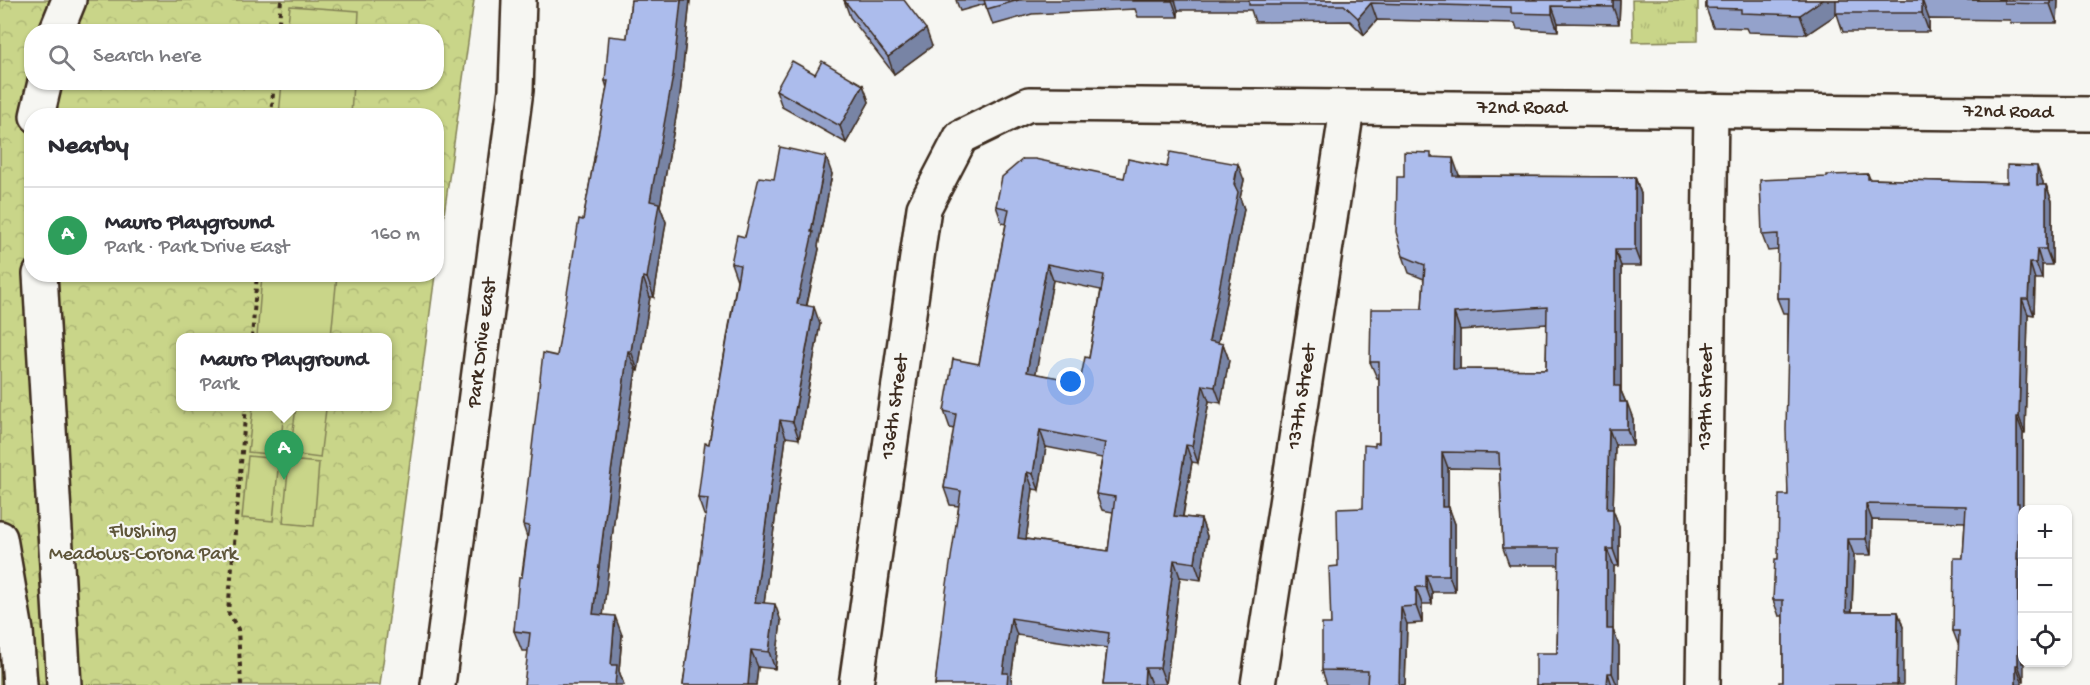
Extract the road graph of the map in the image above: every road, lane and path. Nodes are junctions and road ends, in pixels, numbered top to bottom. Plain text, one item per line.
1 (69, 0) edge
2 (281, 0) edge
3 (519, 0) edge
4 (59, 24) edge
5 (279, 24) edge
6 (43, 90) edge
7 (273, 90) edge
8 (39, 108) edge
9 (272, 108) edge
10 (1347, 109) junction
11 (1711, 110) junction
12 (2090, 114) edge
13 (961, 137) joint
14 (40, 282) edge
15 (256, 282) edge
16 (252, 333) edge
17 (246, 411) edge
18 (0, 538) edge
19 (20, 685) edge
20 (64, 685) edge
21 (241, 685) edge
22 (438, 685) edge
23 (856, 685) edge
24 (1258, 685) edge
25 (1703, 685) edge

1 - 4 main road
2 - 5 path
3 - 22 main road, Park Drive East
6 - 8 main road
7 - 9 path
10 - 11 main road, 72nd Road
10 - 13 main road, 72nd Road
10 - 24 main road, 137th Street
11 - 12 main road, 72nd Road
11 - 25 main road, 139th Street
13 - 23 main road, 136th Street
14 - 20 main road
15 - 16 path
17 - 21 path
18 - 19 main road

